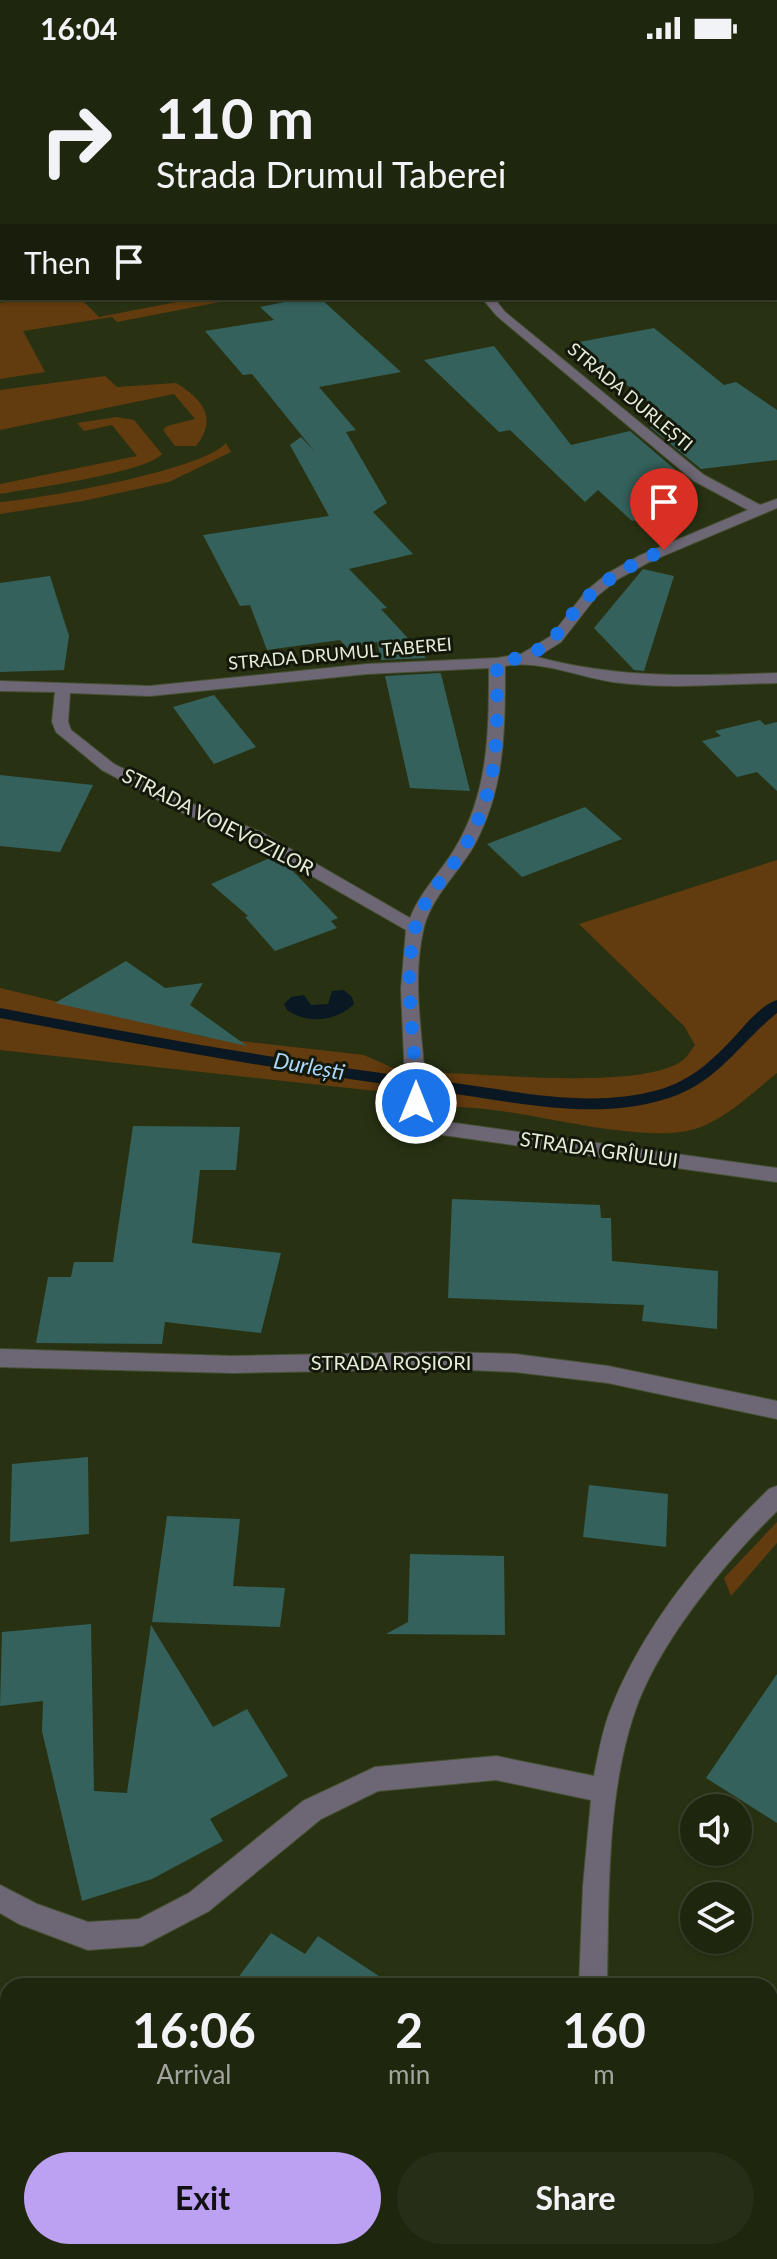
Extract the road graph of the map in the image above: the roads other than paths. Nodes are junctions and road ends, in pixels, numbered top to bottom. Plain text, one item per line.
1 (490, 300) edge
2 (777, 503) edge
3 (759, 510) junction
4 (525, 658) junction
5 (497, 663) junction
6 (777, 678) edge
7 (0, 686) edge
8 (63, 690) junction
9 (415, 928) junction
10 (777, 1175) edge
11 (0, 1358) edge
12 (777, 1410) edge
13 (777, 1496) edge
14 (606, 1791) junction
15 (0, 1898) edge
16 (593, 1978) edge

1 - 3 street, STRADA DURLEȘTI
2 - 3 street, STRADA DRUMUL TABEREI
3 - 4 street, STRADA DRUMUL TABEREI
4 - 5 street, STRADA DRUMUL TABEREI
4 - 6 street
5 - 8 street, STRADA DRUMUL TABEREI
5 - 9 street
7 - 8 street, STRADA DRUMUL TABEREI
8 - 9 street, STRADA VOIEVOZILOR
9 - 10 street, STRADA GRÎULUI
11 - 12 street, STRADA ROȘIORI
13 - 14 street
14 - 15 street
14 - 16 street

